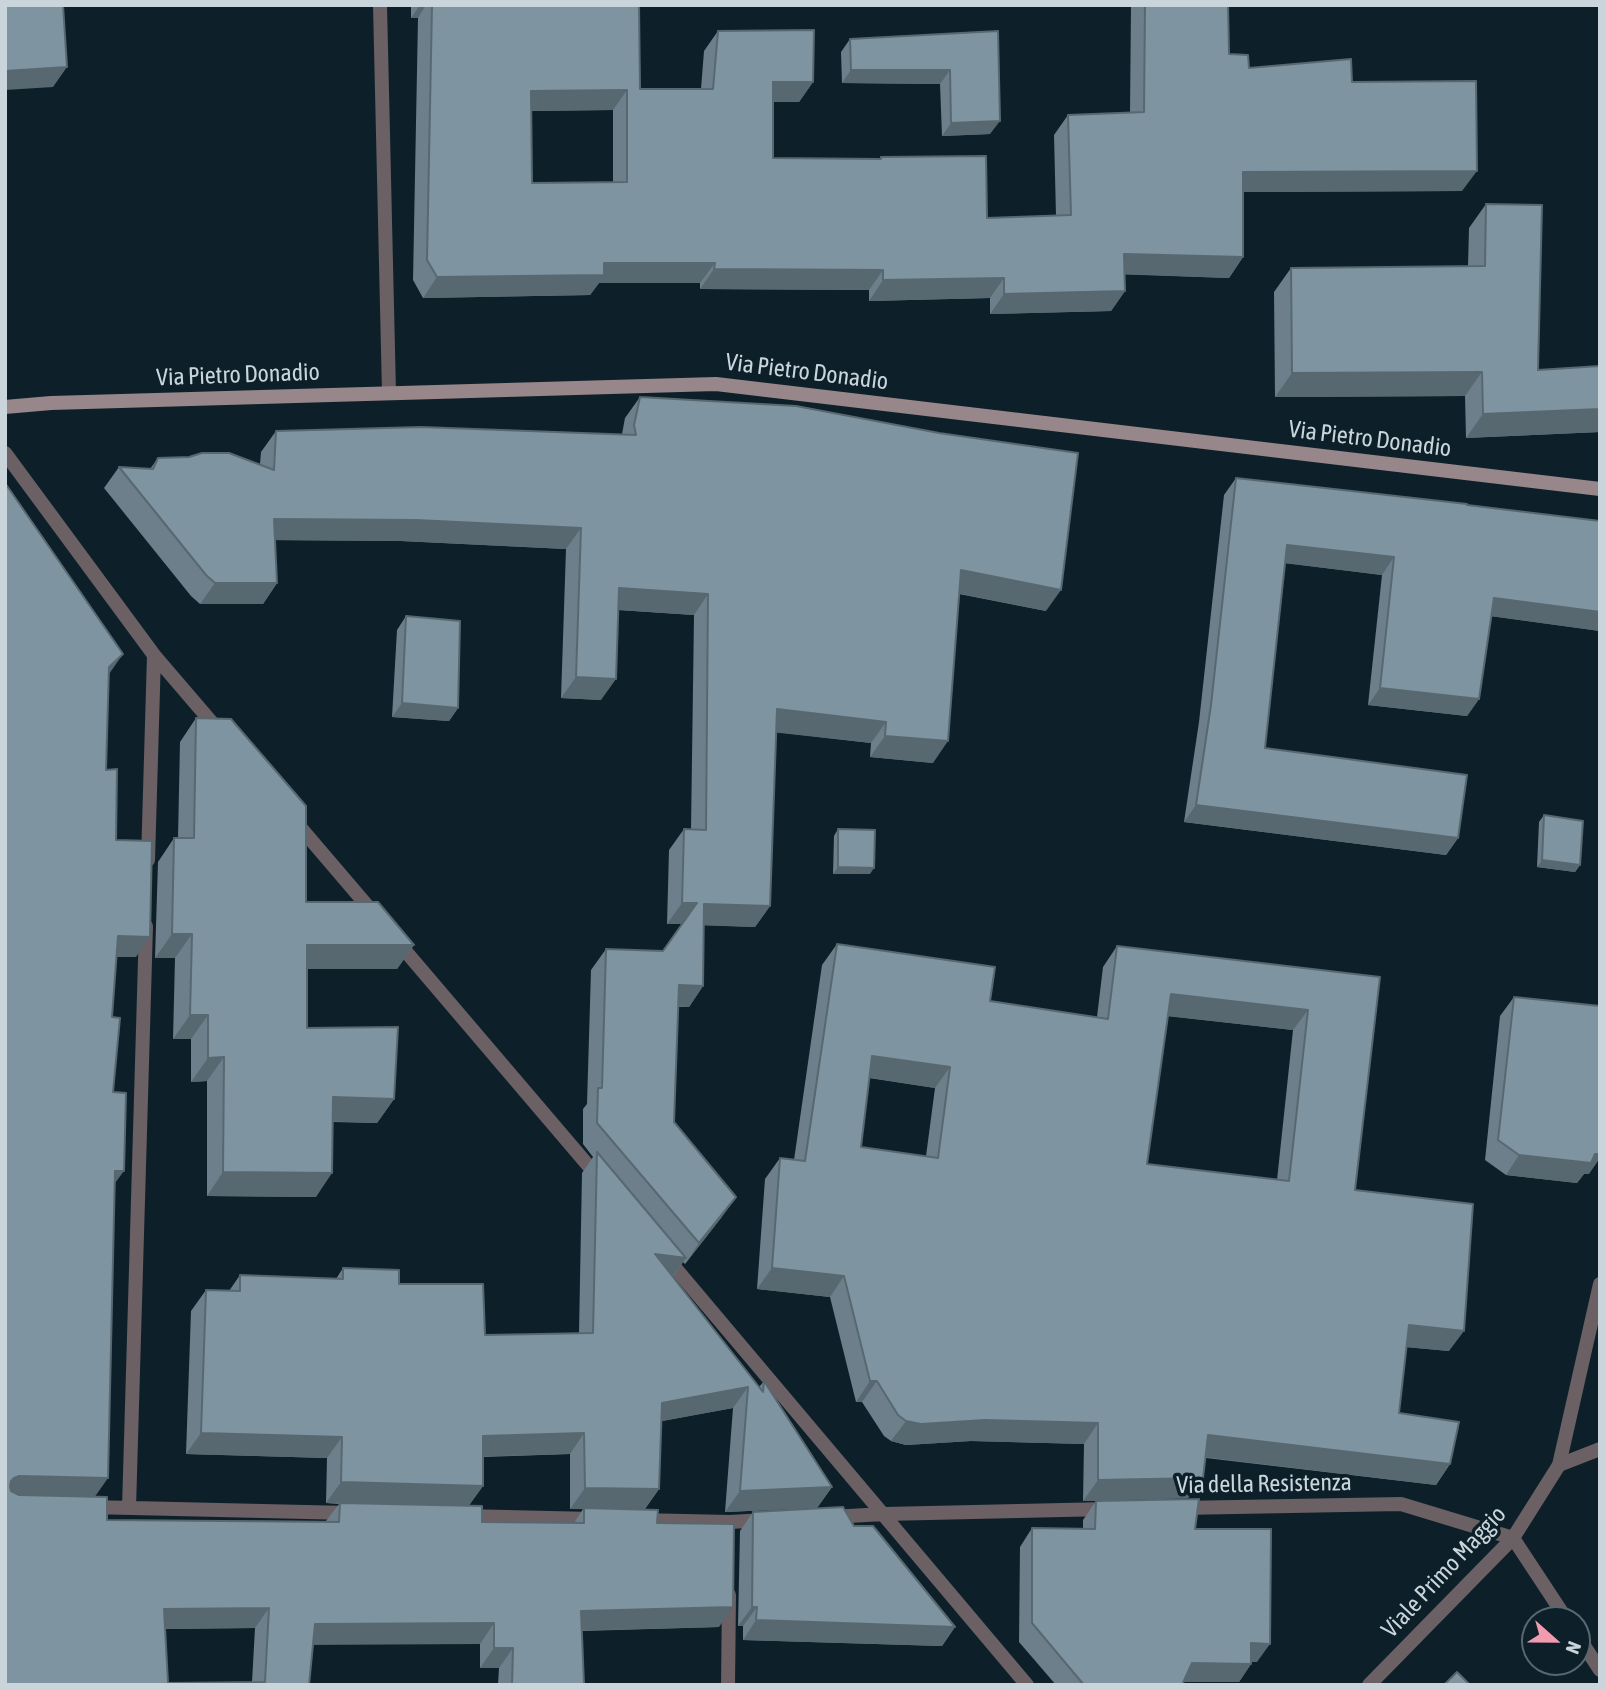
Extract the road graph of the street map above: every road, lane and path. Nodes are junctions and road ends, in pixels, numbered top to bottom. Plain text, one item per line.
1 (380, 5) edge
2 (389, 393) junction
3 (5, 407) edge
4 (5, 453) edge
5 (1600, 489) edge
6 (154, 655) junction
7 (226, 740) edge
8 (289, 814) edge
9 (148, 879) edge
10 (147, 907) edge
11 (605, 1185) edge
12 (659, 1249) edge
13 (1600, 1284) edge
14 (1600, 1449) edge
15 (1559, 1465) junction
16 (74, 1507) edge
17 (129, 1508) junction
18 (1164, 1508) edge
19 (1122, 1509) edge
20 (367, 1514) edge
21 (884, 1514) junction
22 (451, 1516) edge
23 (814, 1517) edge
24 (772, 1520) edge
25 (1513, 1538) junction
26 (730, 1576) edge
27 (1558, 1606) edge
28 (728, 1685) edge
29 (1027, 1685) edge
30 (1368, 1685) edge

1 - 2 street
2 - 3 main road, Via Pietro Donadio
2 - 5 main road, Via Pietro Donadio
4 - 6 street
6 - 7 street
6 - 9 street
8 - 11 street
10 - 17 street
12 - 21 street
13 - 15 street, Viale Primo Maggio
14 - 15 street
15 - 25 street, Viale Primo Maggio
16 - 17 street
17 - 20 street
18 - 25 street, Via della Resistenza
19 - 21 street
21 - 23 street
21 - 29 street
22 - 24 street
25 - 27 street
25 - 30 street, Viale Primo Maggio
26 - 28 street

